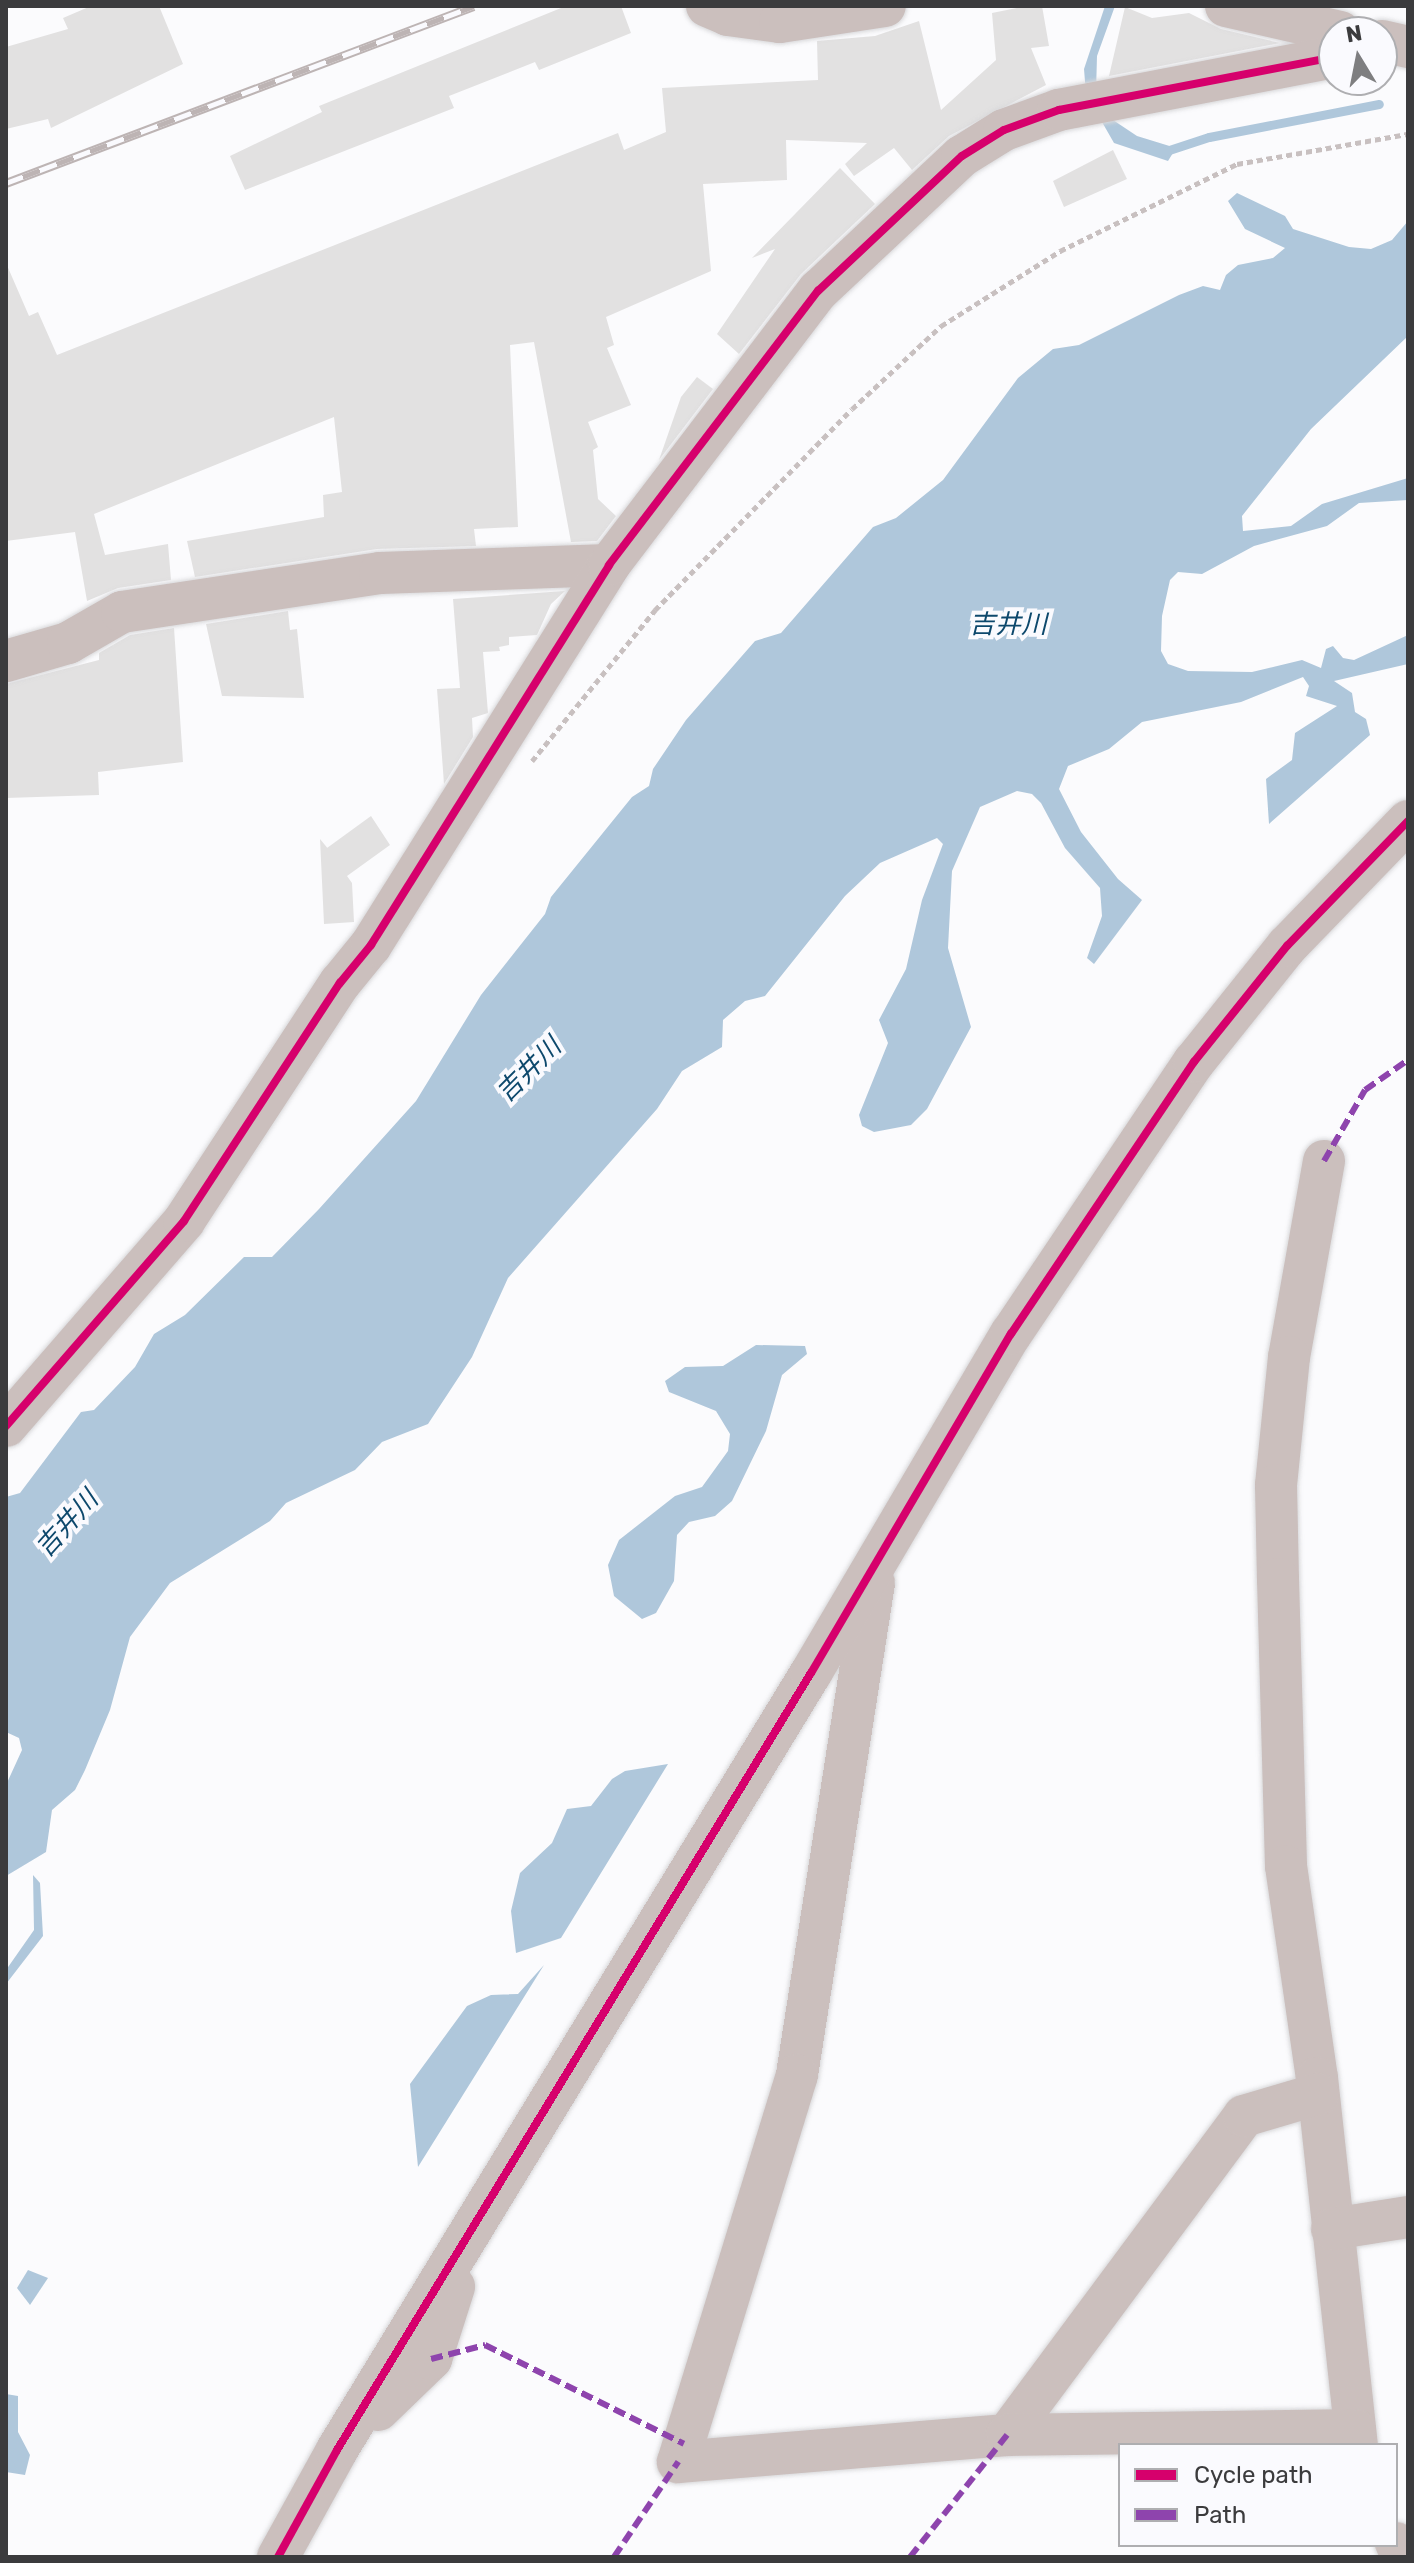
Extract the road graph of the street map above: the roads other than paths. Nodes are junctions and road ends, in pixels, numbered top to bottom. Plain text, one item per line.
1 (707, 6) edge
2 (885, 6) edge
3 (1226, 6) edge
4 (1318, 27) edge
5 (1318, 60) edge
6 (609, 565) junction
7 (6, 661) edge
8 (1408, 821) edge
9 (1324, 1161) dead end
10 (6, 1426) edge
11 (878, 1558) junction
12 (1318, 2094) junction
13 (1408, 2217) edge
14 (1332, 2229) junction
15 (1007, 2435) junction
16 (1356, 2437) edge
17 (278, 2557) edge

1 - 2 street
3 - 4 street
5 - 6 street
6 - 7 street
6 - 10 street
8 - 11 street
9 - 12 street
11 - 15 street
11 - 17 street
12 - 14 street
12 - 15 street
13 - 14 street
14 - 16 street
15 - 16 street

